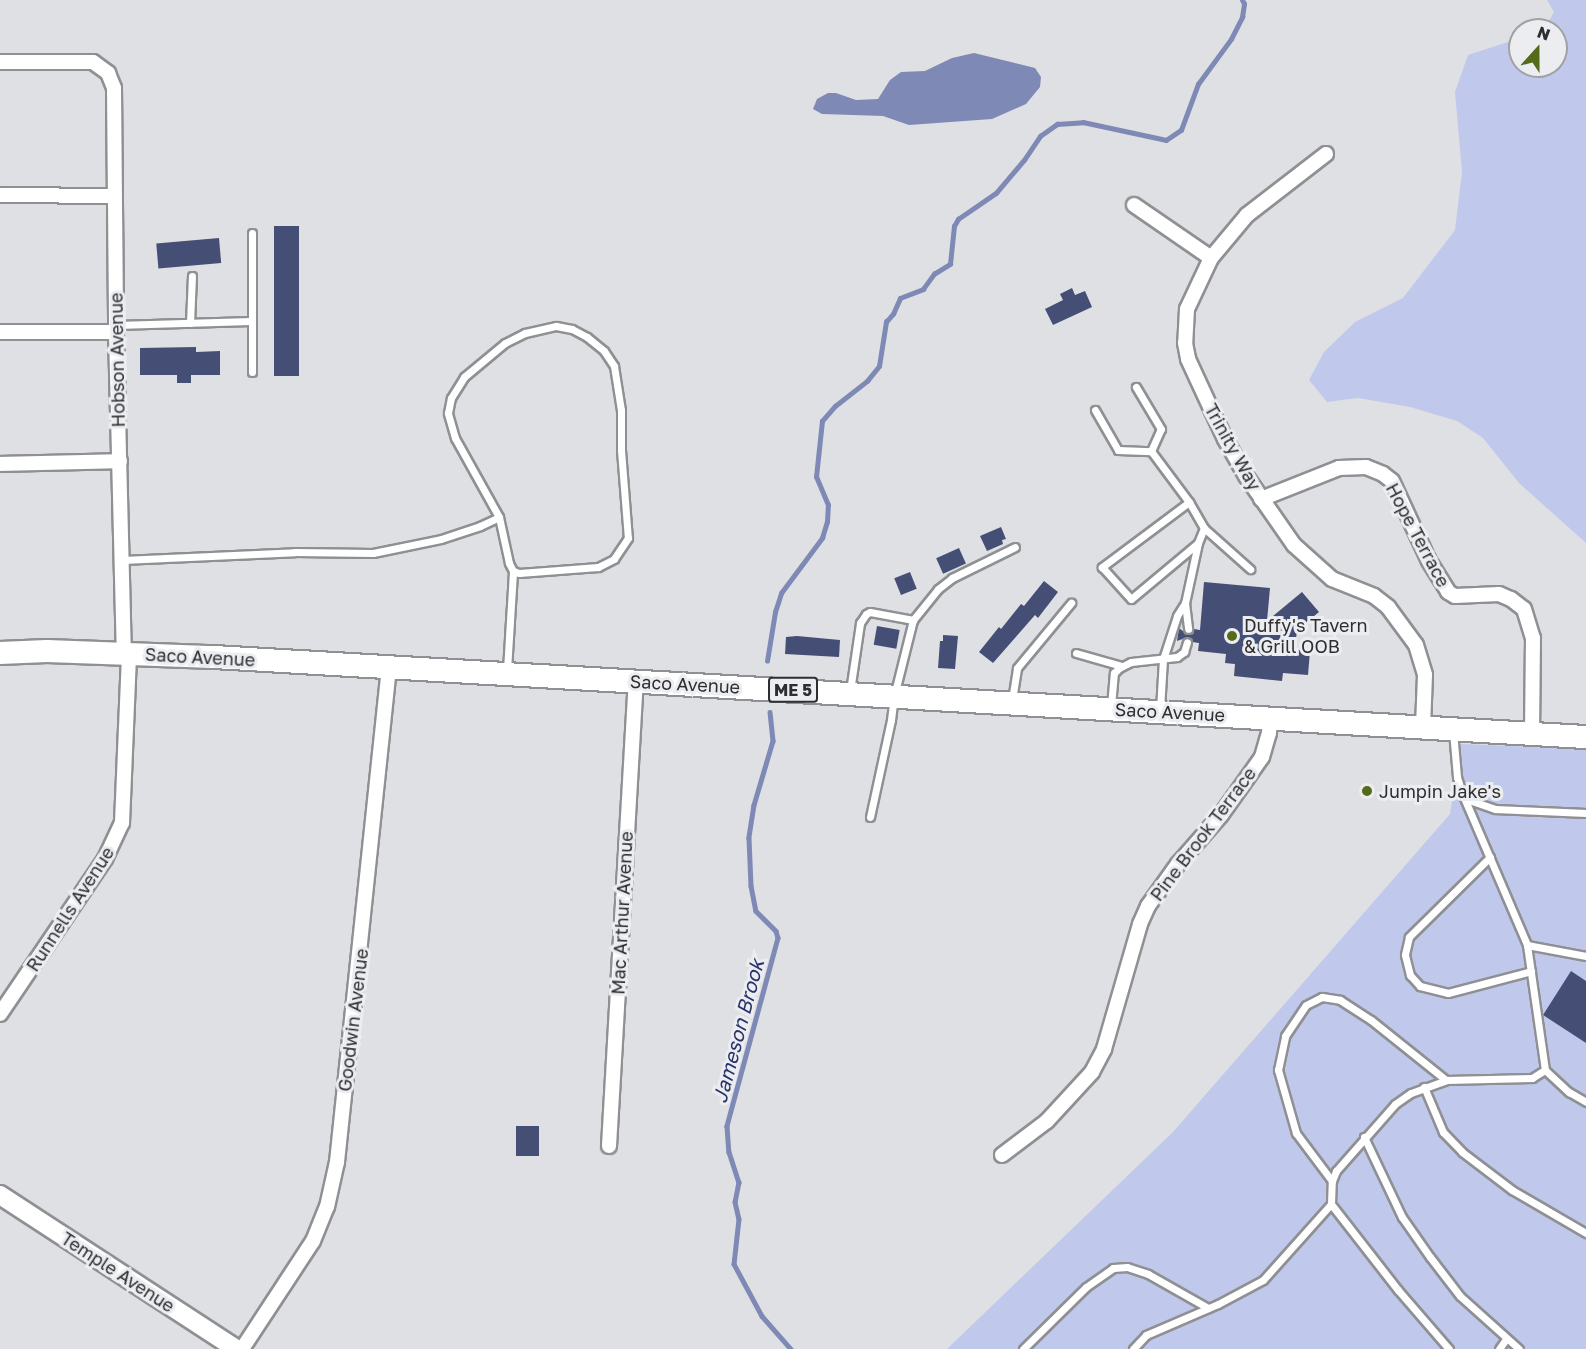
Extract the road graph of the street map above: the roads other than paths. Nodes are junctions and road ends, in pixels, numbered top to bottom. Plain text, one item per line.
1 (0, 62) edge
2 (1326, 154) dead end
3 (0, 195) edge
4 (114, 196) junction
5 (1134, 205) dead end
6 (252, 233) dead end
7 (1211, 258) junction
8 (192, 276) dead end
9 (251, 321) junction
10 (190, 323) junction
11 (116, 329) junction
12 (0, 332) edge
13 (252, 372) dead end
14 (1136, 387) dead end
15 (1095, 411) dead end
16 (1151, 451) junction
17 (120, 461) junction
18 (0, 464) edge
19 (1261, 499) junction
20 (1190, 502) junction
21 (499, 517) junction
22 (1204, 528) junction
23 (1198, 543) junction
24 (1015, 547) dead end
25 (122, 560) junction
26 (1250, 569) dead end
27 (513, 571) junction
28 (1071, 603) dead end
29 (1185, 603) junction
30 (913, 620) junction
31 (1188, 629) dead end
32 (1187, 642) dead end
33 (1076, 652) dead end
34 (0, 653) edge
35 (127, 653) junction
36 (1164, 659) junction
37 (1122, 666) junction
38 (389, 668) junction
39 (507, 674) junction
40 (636, 681) junction
41 (850, 693) junction
42 (894, 696) junction
43 (1011, 703) junction
44 (1111, 709) junction
45 (1160, 712) junction
46 (1270, 718) junction
47 (1423, 728) junction
48 (1453, 729) junction
49 (1532, 733) junction
50 (1586, 737) edge
51 (1462, 793) junction
52 (1586, 813) edge
53 (870, 817) dead end
54 (1490, 857) junction
55 (1527, 945) junction
56 (1584, 958) edge
57 (1531, 971) junction
58 (0, 1014) edge
59 (1545, 1070) junction
60 (1446, 1080) junction
61 (1424, 1087) junction
62 (1586, 1102) edge
63 (1365, 1137) junction
64 (609, 1146) dead end
65 (1002, 1155) dead end
66 (1332, 1181) junction
67 (0, 1195) edge
68 (1331, 1204) junction
69 (1586, 1233) edge
70 (1208, 1308) junction
71 (1506, 1339) junction
72 (236, 1349) edge
73 (242, 1349) edge
74 (1023, 1349) edge
75 (1133, 1349) edge
76 (1449, 1349) edge
77 (1499, 1349) edge
78 (1519, 1349) edge

1 - 4 street, Hobson Avenue
2 - 7 street, Trinity Way
3 - 4 street
4 - 11 street, Hobson Avenue
5 - 7 street
6 - 9 lane
7 - 19 street, Trinity Way
8 - 10 lane
9 - 10 lane
9 - 13 lane
10 - 11 lane
11 - 12 street
11 - 17 street, Hobson Avenue
14 - 16 lane
15 - 16 lane
16 - 20 lane
17 - 18 street
17 - 25 street, Hobson Avenue
19 - 47 street, Trinity Way
19 - 49 street, Hope Terrace
20 - 22 lane
20 - 23 lane
21 - 25 lane
21 - 27 lane
21 - 27 lane
22 - 23 lane
22 - 26 lane
23 - 29 lane
24 - 30 lane
25 - 35 street, Hobson Avenue
27 - 39 lane
28 - 43 lane
29 - 31 lane
29 - 36 lane
30 - 41 lane
30 - 42 lane
32 - 36 lane
33 - 37 lane
34 - 35 main road, Saco Avenue / ME 5
35 - 38 main road, Saco Avenue / ME 5
35 - 58 street, Runnells Avenue
36 - 37 lane
36 - 45 lane
37 - 44 lane
38 - 39 main road, Saco Avenue / ME 5
38 - 73 street, Goodwin Avenue
39 - 40 main road, Saco Avenue / ME 5
40 - 41 main road, Saco Avenue / ME 5
40 - 64 street, Mac Arthur Avenue
41 - 42 main road, Saco Avenue / ME 5
42 - 43 main road, Saco Avenue / ME 5
42 - 53 lane
43 - 44 main road, Saco Avenue / ME 5
44 - 45 main road, Saco Avenue / ME 5
45 - 46 main road, Saco Avenue / ME 5
46 - 47 main road, Saco Avenue / ME 5
46 - 65 street, Pine Brook Terrace
47 - 48 main road, Saco Avenue / ME 5
48 - 49 main road, Saco Avenue / ME 5
48 - 51 lane
49 - 50 main road, Saco Avenue / ME 5
51 - 52 lane
51 - 54 lane
54 - 55 lane
54 - 57 lane
55 - 56 lane
55 - 57 lane
57 - 59 lane
59 - 60 lane
59 - 62 lane
60 - 61 lane
60 - 66 lane
61 - 63 lane
61 - 69 lane
63 - 66 lane
63 - 71 lane
66 - 68 lane
67 - 72 street, Temple Avenue
68 - 70 lane
68 - 76 lane
70 - 74 lane
70 - 75 lane
71 - 77 lane
71 - 78 lane

